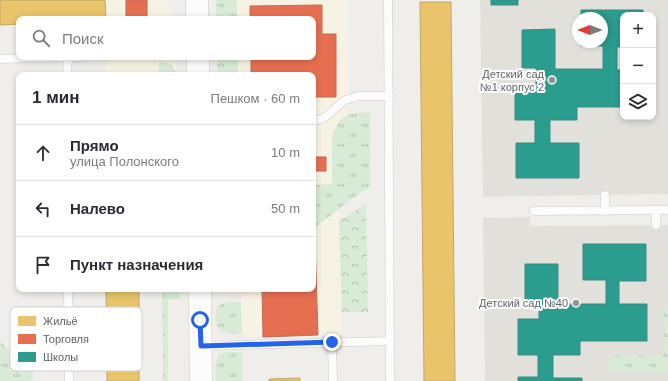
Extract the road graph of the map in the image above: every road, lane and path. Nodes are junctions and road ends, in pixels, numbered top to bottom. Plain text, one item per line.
1 (197, 0) edge
2 (388, 0) edge
3 (197, 16) edge
4 (0, 59) edge
5 (16, 59) edge
6 (68, 60) edge
7 (198, 60) edge
8 (67, 72) edge
9 (198, 72) edge
10 (389, 96) junction
11 (316, 120) edge
12 (605, 195) dead end
13 (656, 210) junction
14 (668, 210) edge
15 (534, 211) dead end
16 (605, 211) junction
17 (656, 225) dead end
18 (68, 292) edge
19 (200, 292) edge
20 (68, 307) edge
21 (390, 341) junction
22 (332, 342) junction
23 (201, 346) junction
24 (69, 371) edge
25 (69, 381) edge
26 (201, 381) edge
27 (333, 381) edge
28 (390, 381) edge

1 - 3 main road
2 - 10 lane
4 - 5 lane
6 - 8 lane
7 - 9 main road
10 - 11 lane
10 - 21 lane
12 - 16 lane
13 - 14 lane
13 - 16 lane
13 - 17 lane
15 - 16 lane
18 - 20 lane
19 - 23 main road
21 - 22 lane
21 - 28 lane
22 - 23 lane
22 - 27 lane
23 - 26 main road
24 - 25 lane

